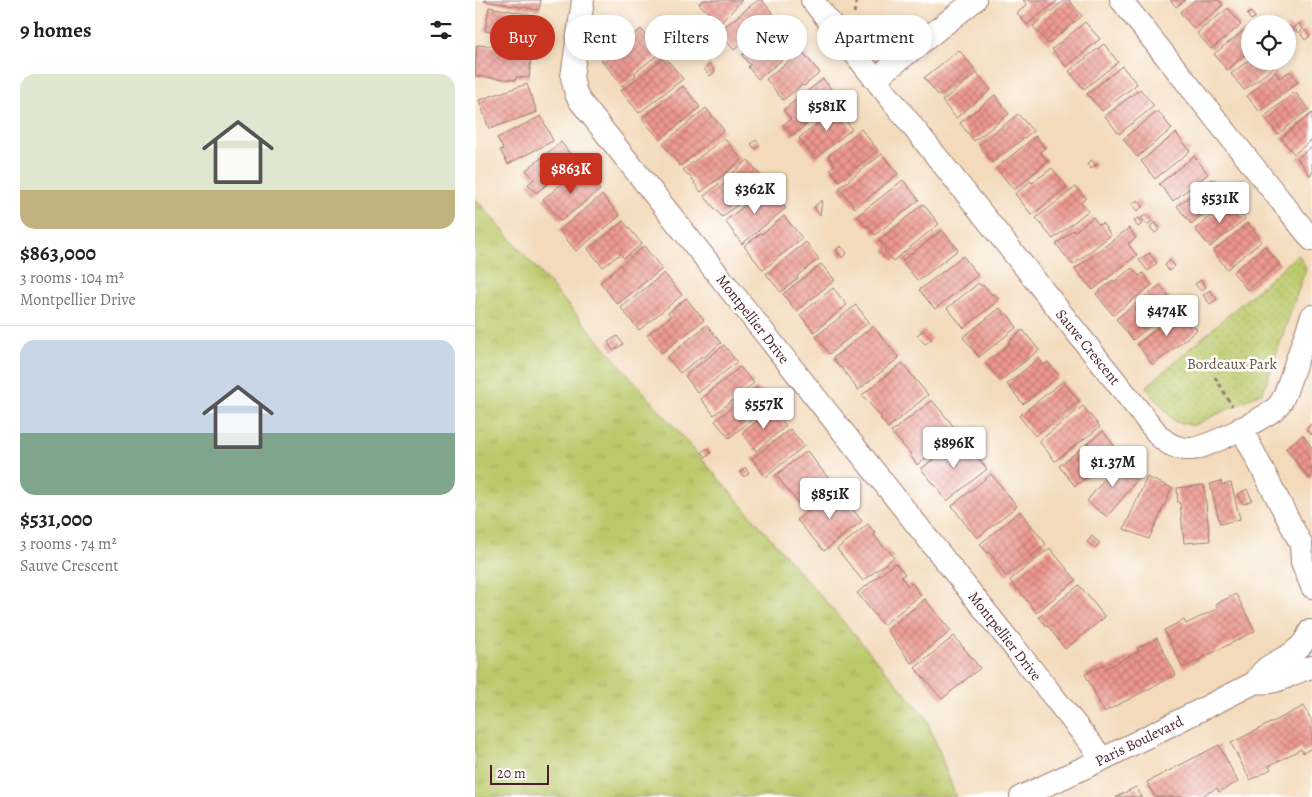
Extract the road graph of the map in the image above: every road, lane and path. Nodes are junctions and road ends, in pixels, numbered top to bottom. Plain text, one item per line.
1 (583, 0) edge
2 (813, 0) edge
3 (857, 0) edge
4 (975, 0) edge
5 (1121, 0) edge
6 (854, 13) dead end
7 (875, 79) junction
8 (1312, 240) edge
9 (1312, 316) edge
10 (1215, 377) dead end
11 (1232, 406) dead end
12 (1241, 428) junction
13 (1307, 547) edge
14 (1312, 587) edge
15 (1311, 635) edge
16 (1312, 667) edge
17 (1256, 682) junction
18 (1103, 760) junction
19 (1021, 797) edge

1 - 18 street, Montpellier Drive
2 - 7 street, Sauve Crescent
3 - 6 path
4 - 7 street
5 - 8 street
7 - 12 street, Sauve Crescent
9 - 12 street, Sauve Crescent
10 - 11 path
12 - 13 street
13 - 14 street
15 - 17 street, Paris Boulevard
16 - 17 street, Paris Boulevard
17 - 18 street, Paris Boulevard
18 - 19 street, Paris Boulevard

